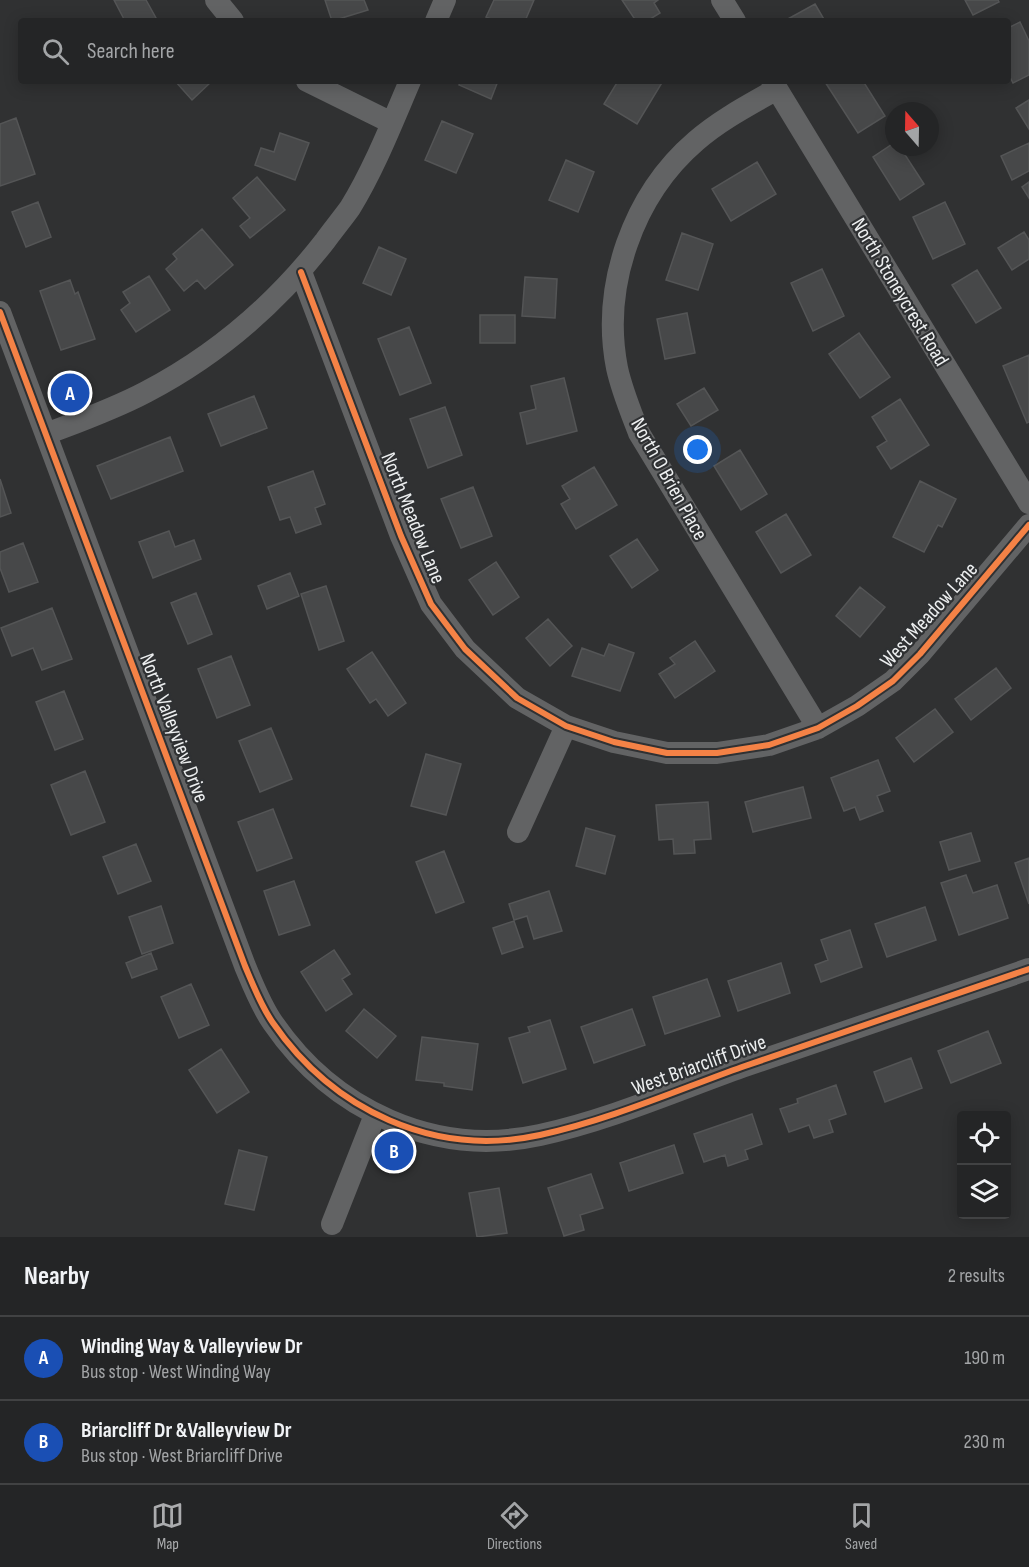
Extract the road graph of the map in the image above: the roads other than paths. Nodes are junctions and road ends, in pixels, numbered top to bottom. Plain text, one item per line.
1 (216, 0) edge
2 (445, 0) edge
3 (722, 0) edge
4 (231, 18) edge
5 (437, 18) edge
6 (733, 18) edge
7 (312, 84) edge
8 (409, 84) edge
9 (774, 85) edge
10 (392, 123) junction
11 (301, 272) junction
12 (0, 312) edge
13 (46, 434) junction
14 (1029, 502) edge
15 (1029, 525) edge
16 (566, 726) junction
17 (818, 728) junction
18 (518, 832) dead end
19 (1029, 969) edge
20 (375, 1115) junction
21 (332, 1224) dead end

1 - 4 street
2 - 5 street
3 - 6 street
7 - 10 street
8 - 10 street
9 - 14 street, North Stoneycrest Road
9 - 17 street, North O Brien Place
10 - 11 street
11 - 13 street
11 - 16 street, North Meadow Lane
12 - 13 street, North Valleyview Drive
13 - 20 street, North Valleyview Drive
15 - 17 street, West Meadow Lane
16 - 17 street, West Meadow Lane
16 - 18 street
19 - 20 street, West Briarcliff Drive
20 - 21 street

